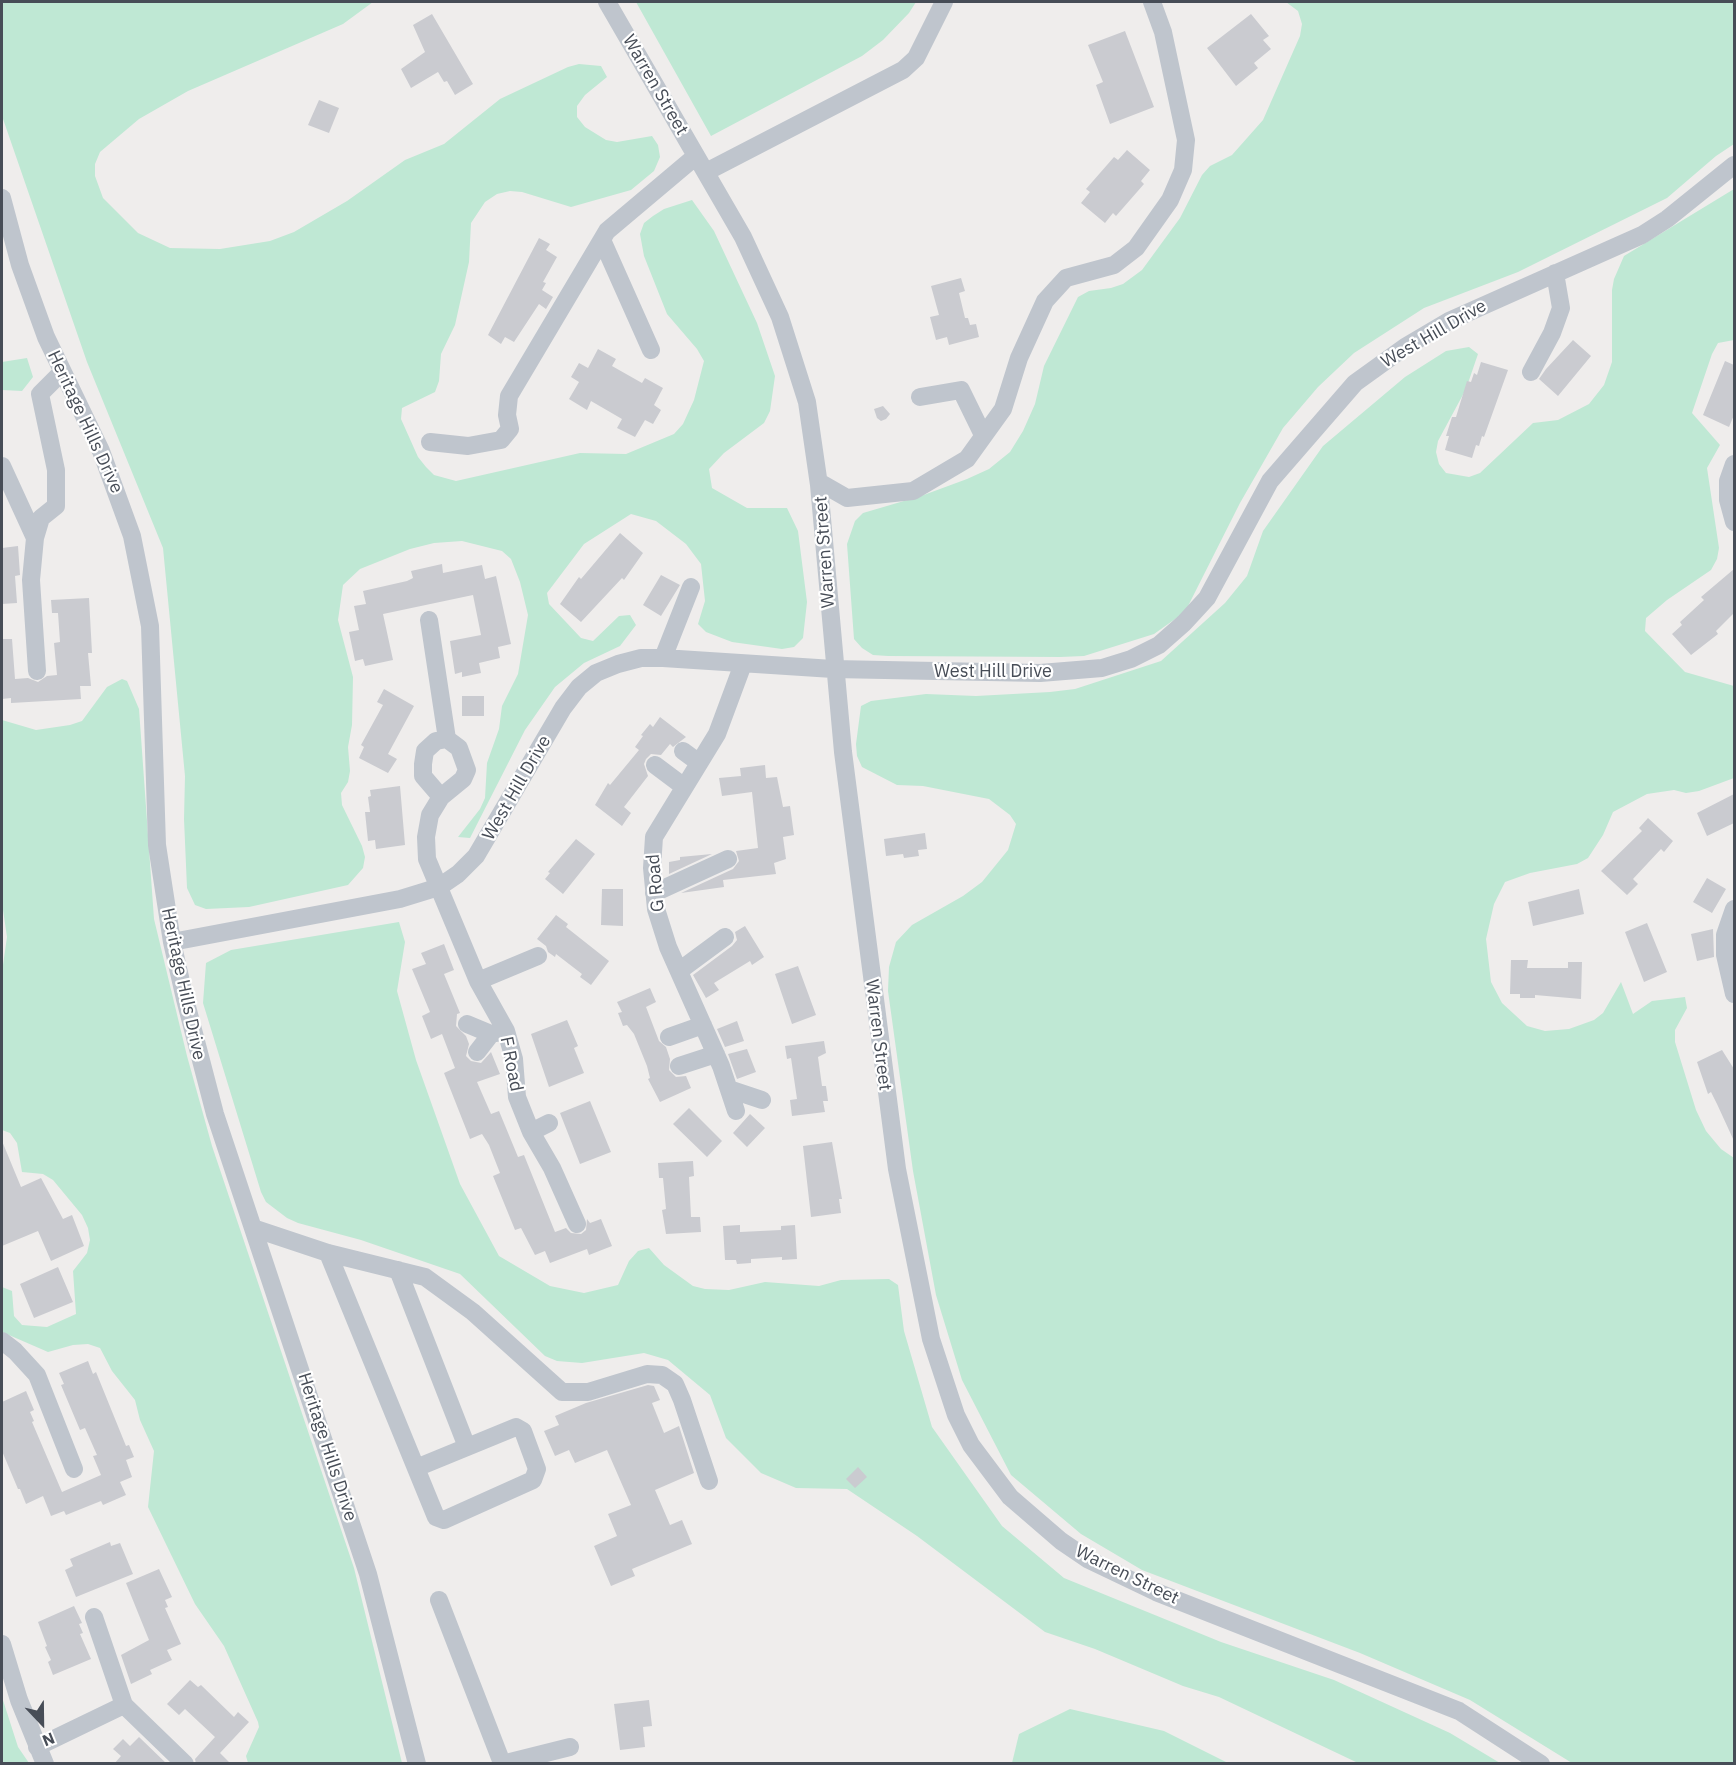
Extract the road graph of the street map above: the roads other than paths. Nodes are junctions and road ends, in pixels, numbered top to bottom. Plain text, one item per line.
1 (607, 2) edge
2 (944, 2) edge
3 (1152, 2) edge
4 (701, 164) junction
5 (1734, 165) edge
6 (2, 198) edge
7 (602, 240) junction
8 (1555, 273) junction
9 (651, 350) dead end
10 (62, 372) junction
11 (1531, 372) dead end
12 (920, 397) dead end
13 (983, 435) junction
14 (430, 442) dead end
15 (1734, 464) edge
16 (2, 466) edge
17 (819, 482) junction
18 (1734, 522) edge
19 (35, 538) junction
20 (691, 587) dead end
21 (429, 620) dead end
22 (663, 658) junction
23 (743, 664) junction
24 (833, 669) junction
25 (37, 671) dead end
26 (447, 739) junction
27 (683, 751) dead end
28 (698, 762) junction
29 (655, 765) dead end
30 (683, 786) junction
31 (441, 797) junction
32 (728, 859) dead end
33 (439, 887) junction
34 (654, 893) junction
35 (1734, 909) edge
36 (725, 937) dead end
37 (172, 942) junction
38 (538, 956) dead end
39 (679, 971) junction
40 (478, 981) junction
41 (1734, 994) edge
42 (467, 1024) dead end
43 (703, 1024) junction
44 (498, 1033) junction
45 (669, 1038) dead end
46 (477, 1052) dead end
47 (716, 1054) junction
48 (679, 1066) dead end
49 (729, 1089) junction
50 (762, 1100) dead end
51 (736, 1111) dead end
52 (549, 1123) dead end
53 (531, 1132) junction
54 (566, 1216) dead end
55 (253, 1228) junction
56 (328, 1253) junction
57 (398, 1270) junction
58 (2, 1341) edge
59 (467, 1447) junction
60 (74, 1468) dead end
61 (416, 1468) junction
62 (709, 1481) dead end
63 (439, 1600) dead end
64 (94, 1617) dead end
65 (2, 1644) edge
66 (124, 1705) junction
67 (37, 1747) junction
68 (570, 1747) dead end
69 (502, 1763) edge
70 (45, 1764) edge
71 (185, 1764) edge
72 (417, 1764) edge
73 (1541, 1764) edge

1 - 4 street, Warren Street
2 - 4 street
3 - 13 street
4 - 7 street
4 - 17 street, Warren Street
5 - 8 street, West Hill Drive
6 - 10 street, Heritage Hills Drive
7 - 9 street
7 - 14 street
8 - 11 street
8 - 24 street, West Hill Drive
10 - 19 street
10 - 37 street, Heritage Hills Drive
12 - 13 street
13 - 17 street
15 - 18 street
16 - 19 street
17 - 24 street, Warren Street
19 - 25 street
20 - 22 street
21 - 26 street
22 - 23 street, West Hill Drive
22 - 33 street, West Hill Drive
23 - 24 street, West Hill Drive
23 - 28 street, G Road
24 - 73 street, Warren Street
26 - 31 street
26 - 31 street
27 - 28 street
28 - 30 street, G Road
29 - 30 street
30 - 34 street, G Road
31 - 33 street, F Road
32 - 34 street
33 - 37 street, West Hill Drive
33 - 40 street, F Road
34 - 39 street, G Road
35 - 41 street
36 - 39 street
37 - 55 street, Heritage Hills Drive
38 - 40 street
39 - 43 street, G Road
40 - 44 street, F Road
42 - 44 street
43 - 45 street
43 - 47 street, G Road
44 - 46 street
44 - 53 street, F Road
47 - 48 street
47 - 49 street, G Road
49 - 50 street
49 - 51 street, G Road
52 - 53 street
53 - 54 street, F Road
55 - 56 street
55 - 72 street, Heritage Hills Drive
56 - 57 street
56 - 61 street
57 - 59 street
57 - 62 street
58 - 60 street
59 - 61 street
59 - 61 street
63 - 69 street
64 - 66 street
65 - 67 street
66 - 67 street
66 - 71 street
67 - 70 street
68 - 69 street

